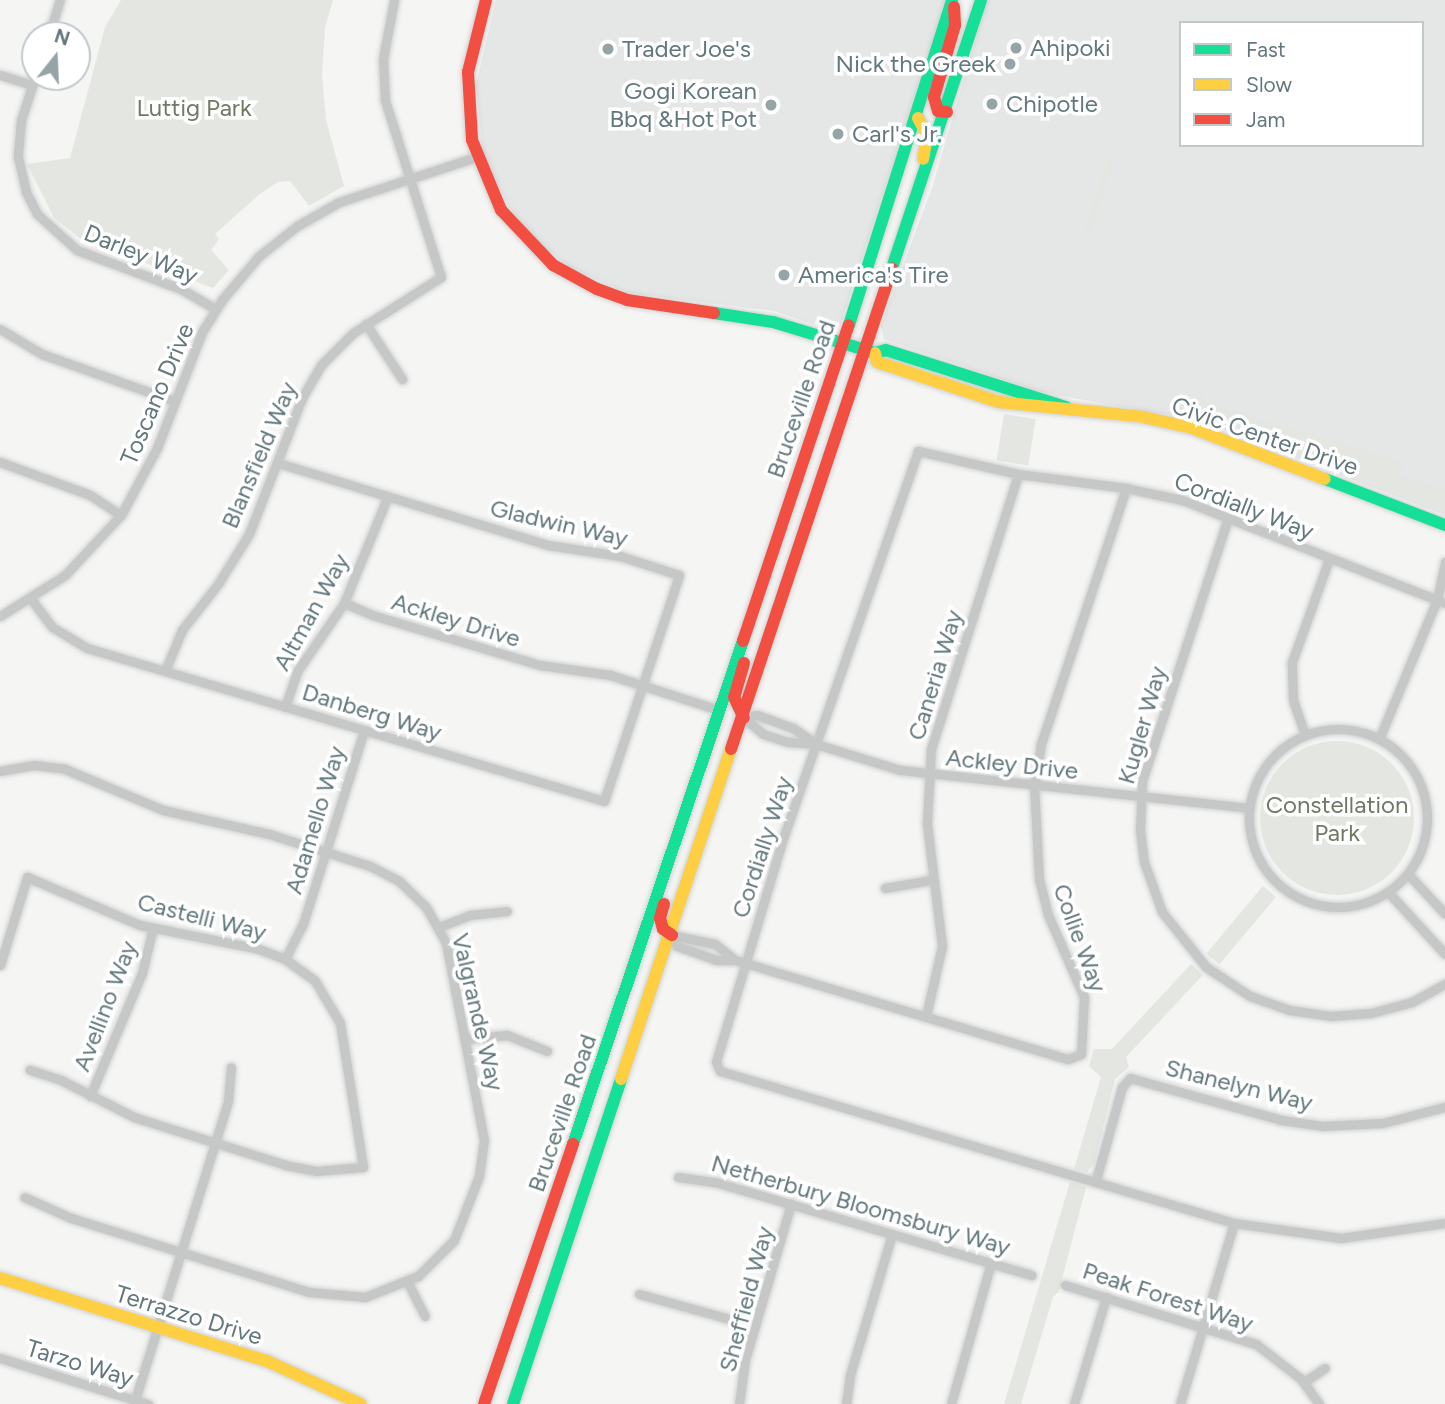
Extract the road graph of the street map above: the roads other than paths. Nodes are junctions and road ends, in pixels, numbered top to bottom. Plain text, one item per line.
1 (60, 0) edge
2 (394, 0) edge
3 (486, 0) edge
4 (952, 0) edge
5 (981, 0) edge
6 (53, 21) edge
7 (0, 75) edge
8 (21, 79) edge
9 (31, 91) edge
10 (947, 112) junction
11 (918, 118) junction
12 (477, 157) junction
13 (407, 178) junction
14 (905, 230) junction
15 (215, 309) junction
16 (366, 324) junction
17 (0, 329) edge
18 (842, 341) junction
19 (869, 351) junction
20 (402, 379) dead end
21 (174, 401) junction
22 (0, 462) edge
23 (278, 463) junction
24 (1018, 474) junction
25 (1126, 488) junction
26 (387, 498) junction
27 (121, 515) junction
28 (1228, 518) junction
29 (1445, 525) edge
30 (1328, 559) junction
31 (1445, 562) edge
32 (31, 599) junction
33 (1442, 599) edge
34 (344, 603) junction
35 (751, 614) junction
36 (0, 616) edge
37 (165, 671) junction
38 (642, 686) junction
39 (285, 706) junction
40 (719, 710) junction
41 (744, 718) junction
42 (364, 730) junction
43 (1305, 735) junction
44 (1379, 739) junction
45 (816, 744) junction
46 (0, 771) edge
47 (930, 775) junction
48 (1034, 786) junction
49 (1141, 796) junction
50 (1249, 808) junction
51 (678, 835) junction
52 (326, 852) junction
53 (1408, 874) junction
54 (932, 880) junction
55 (885, 888) dead end
56 (1388, 892) junction
57 (507, 911) dead end
58 (1445, 914) edge
59 (439, 927) junction
60 (153, 928) junction
61 (672, 935) junction
62 (1445, 954) edge
63 (285, 959) junction
64 (735, 960) junction
65 (746, 964) junction
66 (0, 965) edge
67 (1445, 984) edge
68 (926, 1016) junction
69 (466, 1039) junction
70 (547, 1051) dead end
71 (231, 1067) dead end
72 (30, 1070) dead end
73 (90, 1096) junction
74 (1445, 1107) edge
75 (215, 1143) junction
76 (678, 1177) dead end
77 (1096, 1180) junction
78 (24, 1197) dead end
79 (791, 1205) junction
80 (1234, 1223) junction
81 (1445, 1223) edge
82 (892, 1234) junction
83 (181, 1252) junction
84 (991, 1263) junction
85 (1032, 1275) dead end
86 (0, 1278) edge
87 (408, 1283) junction
88 (1065, 1284) dead end
89 (639, 1294) dead end
90 (1106, 1297) junction
91 (425, 1316) dead end
92 (755, 1326) junction
93 (1203, 1326) junction
94 (158, 1327) junction
95 (0, 1358) edge
96 (1325, 1368) dead end
97 (1304, 1382) junction
98 (135, 1400) junction
99 (148, 1404) edge
100 (361, 1404) edge
101 (484, 1404) edge
102 (513, 1404) edge
103 (739, 1404) edge
104 (846, 1404) edge
105 (951, 1404) edge
106 (1074, 1404) edge
107 (1180, 1404) edge
108 (1319, 1404) edge

1 - 6 street
2 - 13 street
3 - 12 main road, Civic Center Drive
4 - 10 main road, Bruceville Road
4 - 11 main road, Bruceville Road
5 - 10 main road, Bruceville Road
7 - 8 street
9 - 15 street, Darley Way
10 - 14 main road, Bruceville Road
11 - 14 main road, Bruceville Road
11 - 18 main road, Bruceville Road
12 - 13 street, Toscano Drive
12 - 18 main road, Civic Center Drive
13 - 15 street, Toscano Drive
13 - 16 street, Blansfield Way
14 - 19 main road, Bruceville Road
15 - 21 street, Toscano Drive
16 - 20 street
16 - 23 street, Blansfield Way
17 - 21 street
18 - 19 main road, Civic Center Drive
18 - 35 main road, Bruceville Road
19 - 29 main road, Civic Center Drive
19 - 41 main road, Bruceville Road
21 - 27 street, Toscano Drive
22 - 27 street
23 - 26 street, Gladwin Way
23 - 37 street, Blansfield Way
24 - 25 street, Cordially Way
24 - 45 street, Cordially Way
24 - 47 street, Caneria Way
25 - 28 street, Cordially Way
25 - 48 street, Collie Way
26 - 34 street, Altman Way
26 - 38 street, Gladwin Way
27 - 32 street, Toscano Drive
28 - 30 street, Cordially Way
28 - 49 street, Kugler Way
30 - 33 street, Cordially Way
30 - 43 street
31 - 33 street
32 - 36 street, Toscano Drive
32 - 37 street, Danberg Way
33 - 44 street
34 - 38 street, Ackley Drive
34 - 39 street, Altman Way
35 - 40 main road, Bruceville Road
35 - 41 main road, Bruceville Road
37 - 39 street, Danberg Way
38 - 40 street, Ackley Drive
38 - 42 street, Danberg Way
39 - 42 street, Danberg Way
40 - 51 main road, Bruceville Road
41 - 45 street, Ackley Drive
41 - 45 street, Ackley Drive
41 - 61 main road, Bruceville Road
42 - 52 street, Adamello Way
43 - 44 street
43 - 50 street
44 - 53 street
45 - 47 street, Ackley Drive
45 - 65 street, Cordially Way
46 - 52 street, Valgrande Way
47 - 48 street, Ackley Drive
47 - 54 street, Caneria Way
48 - 49 street, Ackley Drive
48 - 68 street, Collie Way
49 - 50 street, Ackley Drive
49 - 67 street, Kugler Way
50 - 56 street
51 - 61 main road, Bruceville Road
51 - 101 main road, Bruceville Road
52 - 59 street, Valgrande Way
52 - 63 street, Adamello Way
53 - 56 street
53 - 58 street
54 - 55 street
54 - 68 street, Caneria Way
56 - 62 street
57 - 59 street
59 - 69 street, Valgrande Way
60 - 63 street, Castelli Way
60 - 66 street, Castelli Way
60 - 73 street, Avellino Way
61 - 64 street, Collie Way
61 - 64 street, Collie Way
61 - 102 main road, Bruceville Road
63 - 75 street, Castelli Way
64 - 65 street, Collie Way
65 - 68 street, Collie Way
65 - 77 street, Cordially Way
69 - 70 street
69 - 87 street, Valgrande Way
71 - 75 street
72 - 73 street, Castelli Way
73 - 75 street, Castelli Way
74 - 77 street, Shanelyn Way
75 - 83 street
76 - 79 street, Netherbury Bloomsbury Way
77 - 80 street, Cordially Way
78 - 83 street, Valgrande Way
79 - 82 street, Netherbury Bloomsbury Way
79 - 92 street, Sheffield Way
80 - 81 street, Cordially Way
80 - 93 street
82 - 84 street, Netherbury Bloomsbury Way
82 - 104 street
83 - 87 street, Valgrande Way
83 - 94 street
84 - 85 street, Netherbury Bloomsbury Way
84 - 105 street
86 - 94 main road, Terrazzo Drive
87 - 91 street
88 - 90 street, Peak Forest Way
89 - 92 street
90 - 93 street, Peak Forest Way
90 - 106 street
92 - 103 street, Sheffield Way
93 - 97 street, Peak Forest Way
93 - 107 street
94 - 98 street
94 - 100 main road, Terrazzo Drive
95 - 98 street, Tarzo Way
96 - 97 street
97 - 108 street, Peak Forest Way
98 - 99 street, Tarzo Way

